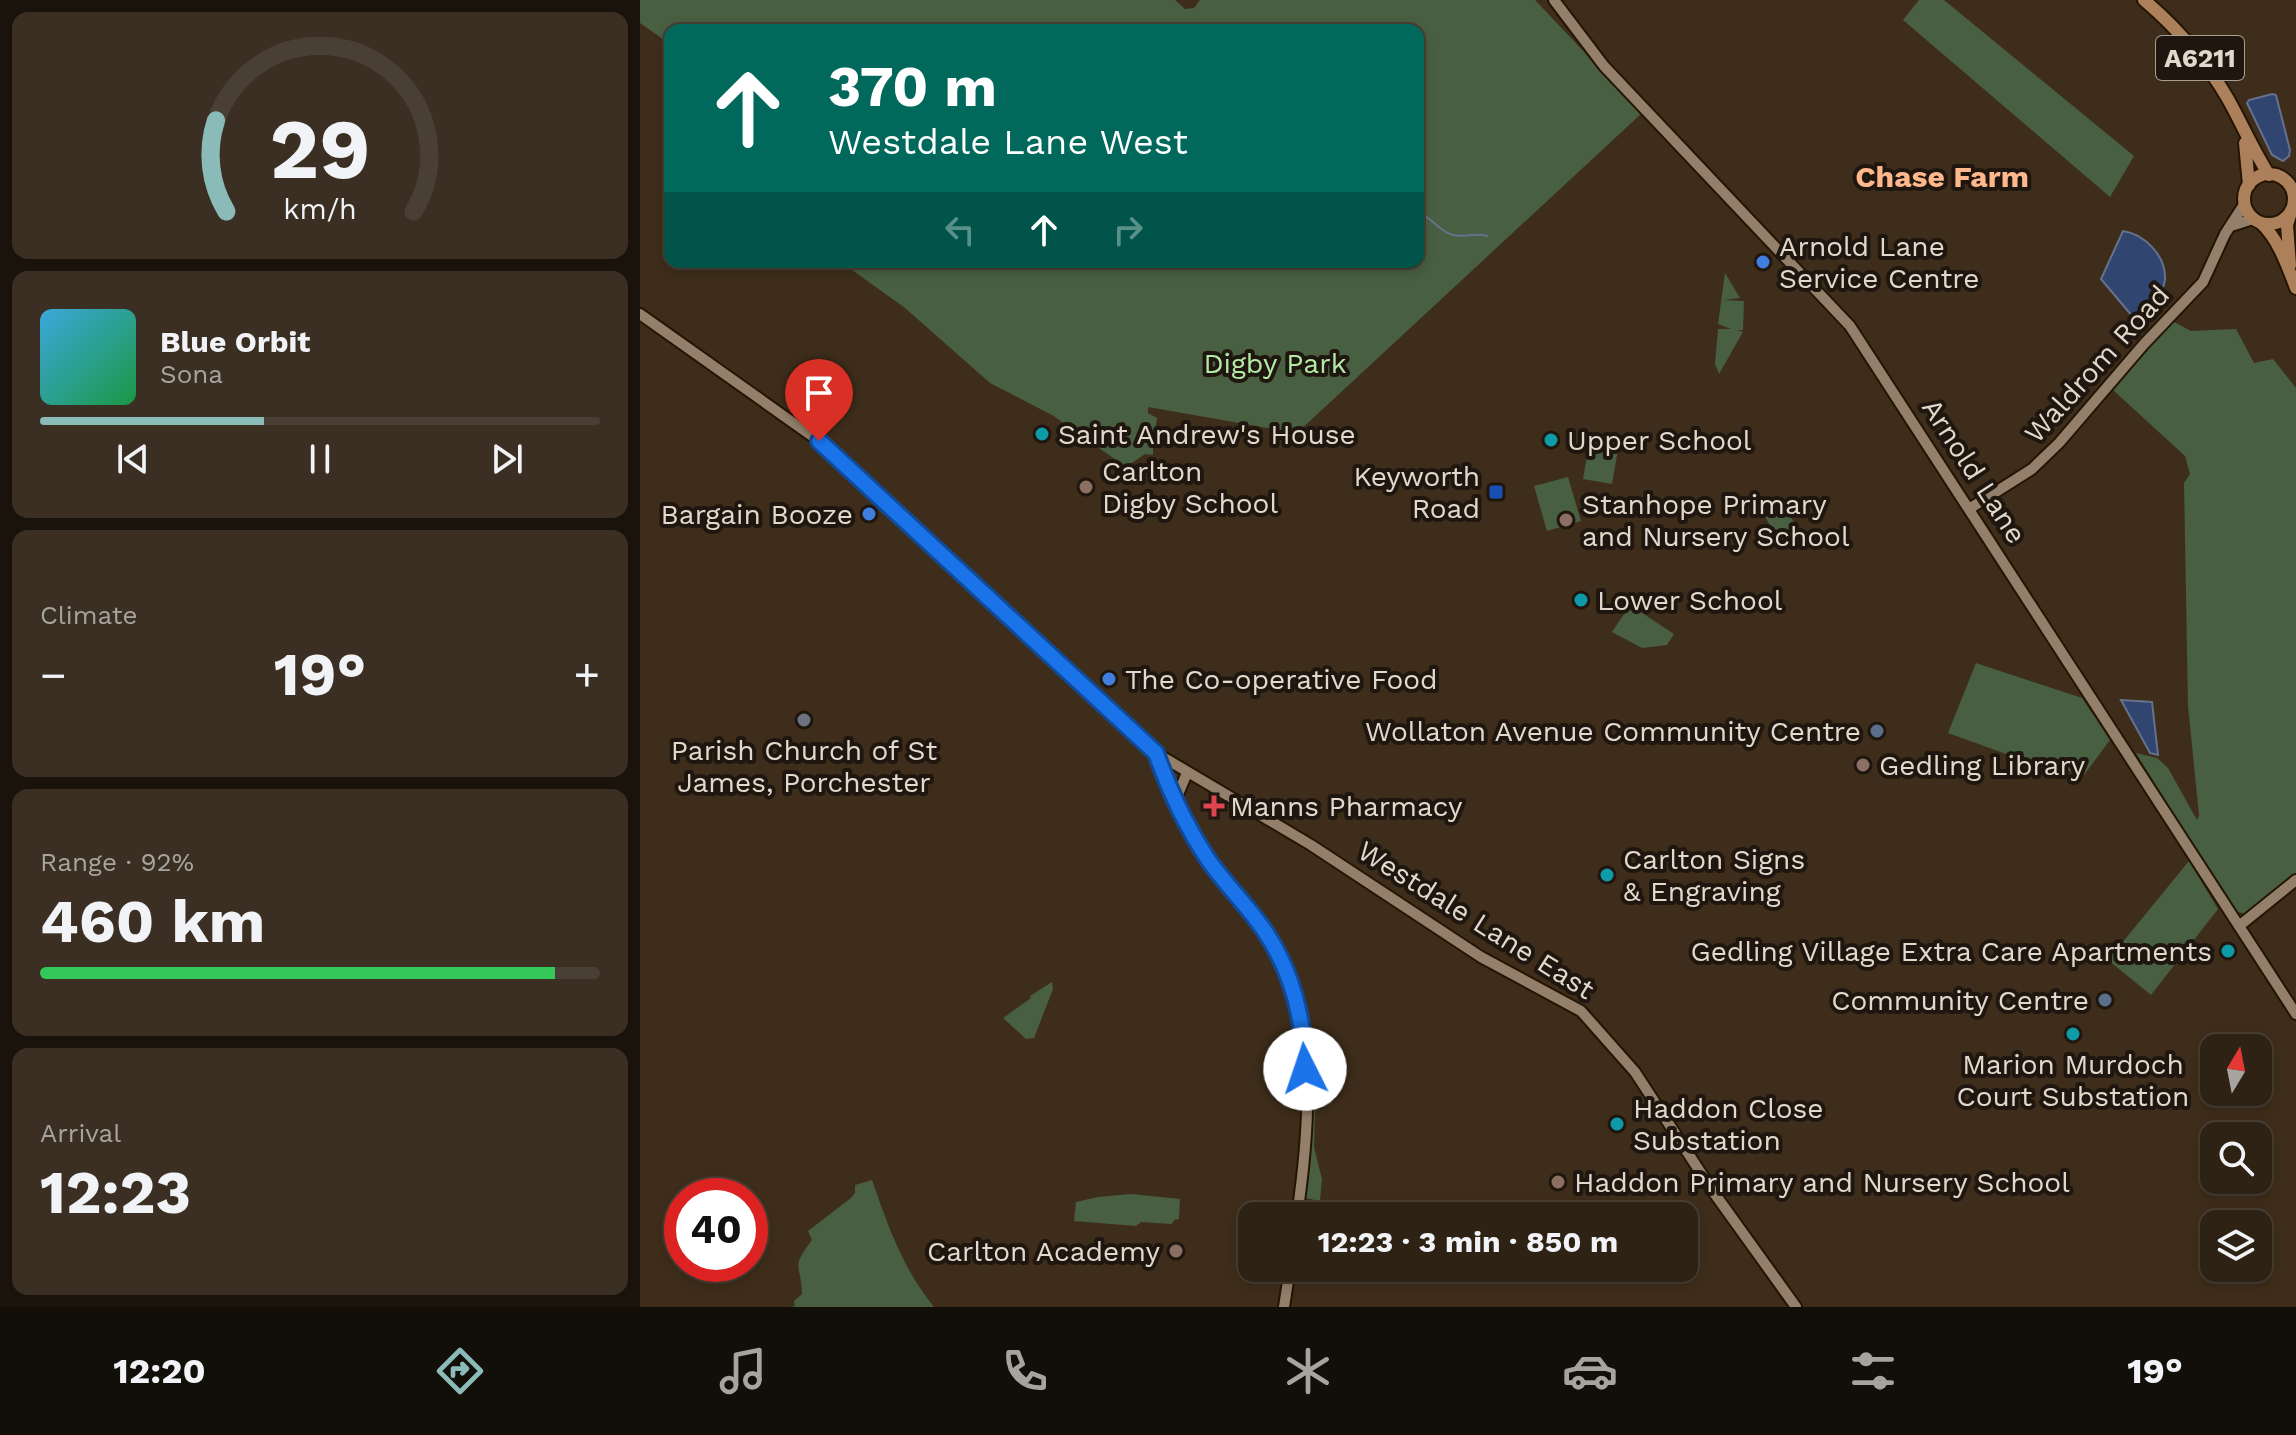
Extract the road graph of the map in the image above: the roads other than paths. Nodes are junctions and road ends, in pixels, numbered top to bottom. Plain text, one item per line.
1 (1554, 0) edge
2 (2144, 0) edge
3 (2242, 128) junction
4 (2269, 175) junction
5 (2249, 185) junction
6 (2245, 203) junction
7 (2292, 209) junction
8 (2257, 221) junction
9 (2231, 226) junction
10 (2290, 268) junction
11 (2296, 288) edge
12 (640, 314) edge
13 (1969, 509) junction
14 (1156, 753) junction
15 (1187, 773) junction
16 (1176, 799) junction
17 (2296, 880) edge
18 (2239, 926) junction
19 (2296, 1014) edge
20 (1298, 1202) edge
21 (1288, 1282) edge
22 (1284, 1307) edge
23 (1796, 1307) edge

1 - 13 street, Arnold Lane
2 - 3 main road, A6211
3 - 4 main road, A6211
3 - 5 main road, A6211
4 - 5 main road
4 - 7 main road
5 - 6 main road
6 - 8 main road
6 - 9 street, Waldrom Road
7 - 8 main road
7 - 10 main road
8 - 9 street
8 - 10 main road
9 - 13 street, Waldrom Road
10 - 11 main road
12 - 14 street
13 - 18 street, Arnold Lane
14 - 15 street, Westdale Lane East
14 - 16 street
15 - 16 street
15 - 23 street, Westdale Lane East
16 - 20 street
17 - 18 street
18 - 19 street, Arnold Lane
21 - 22 street

